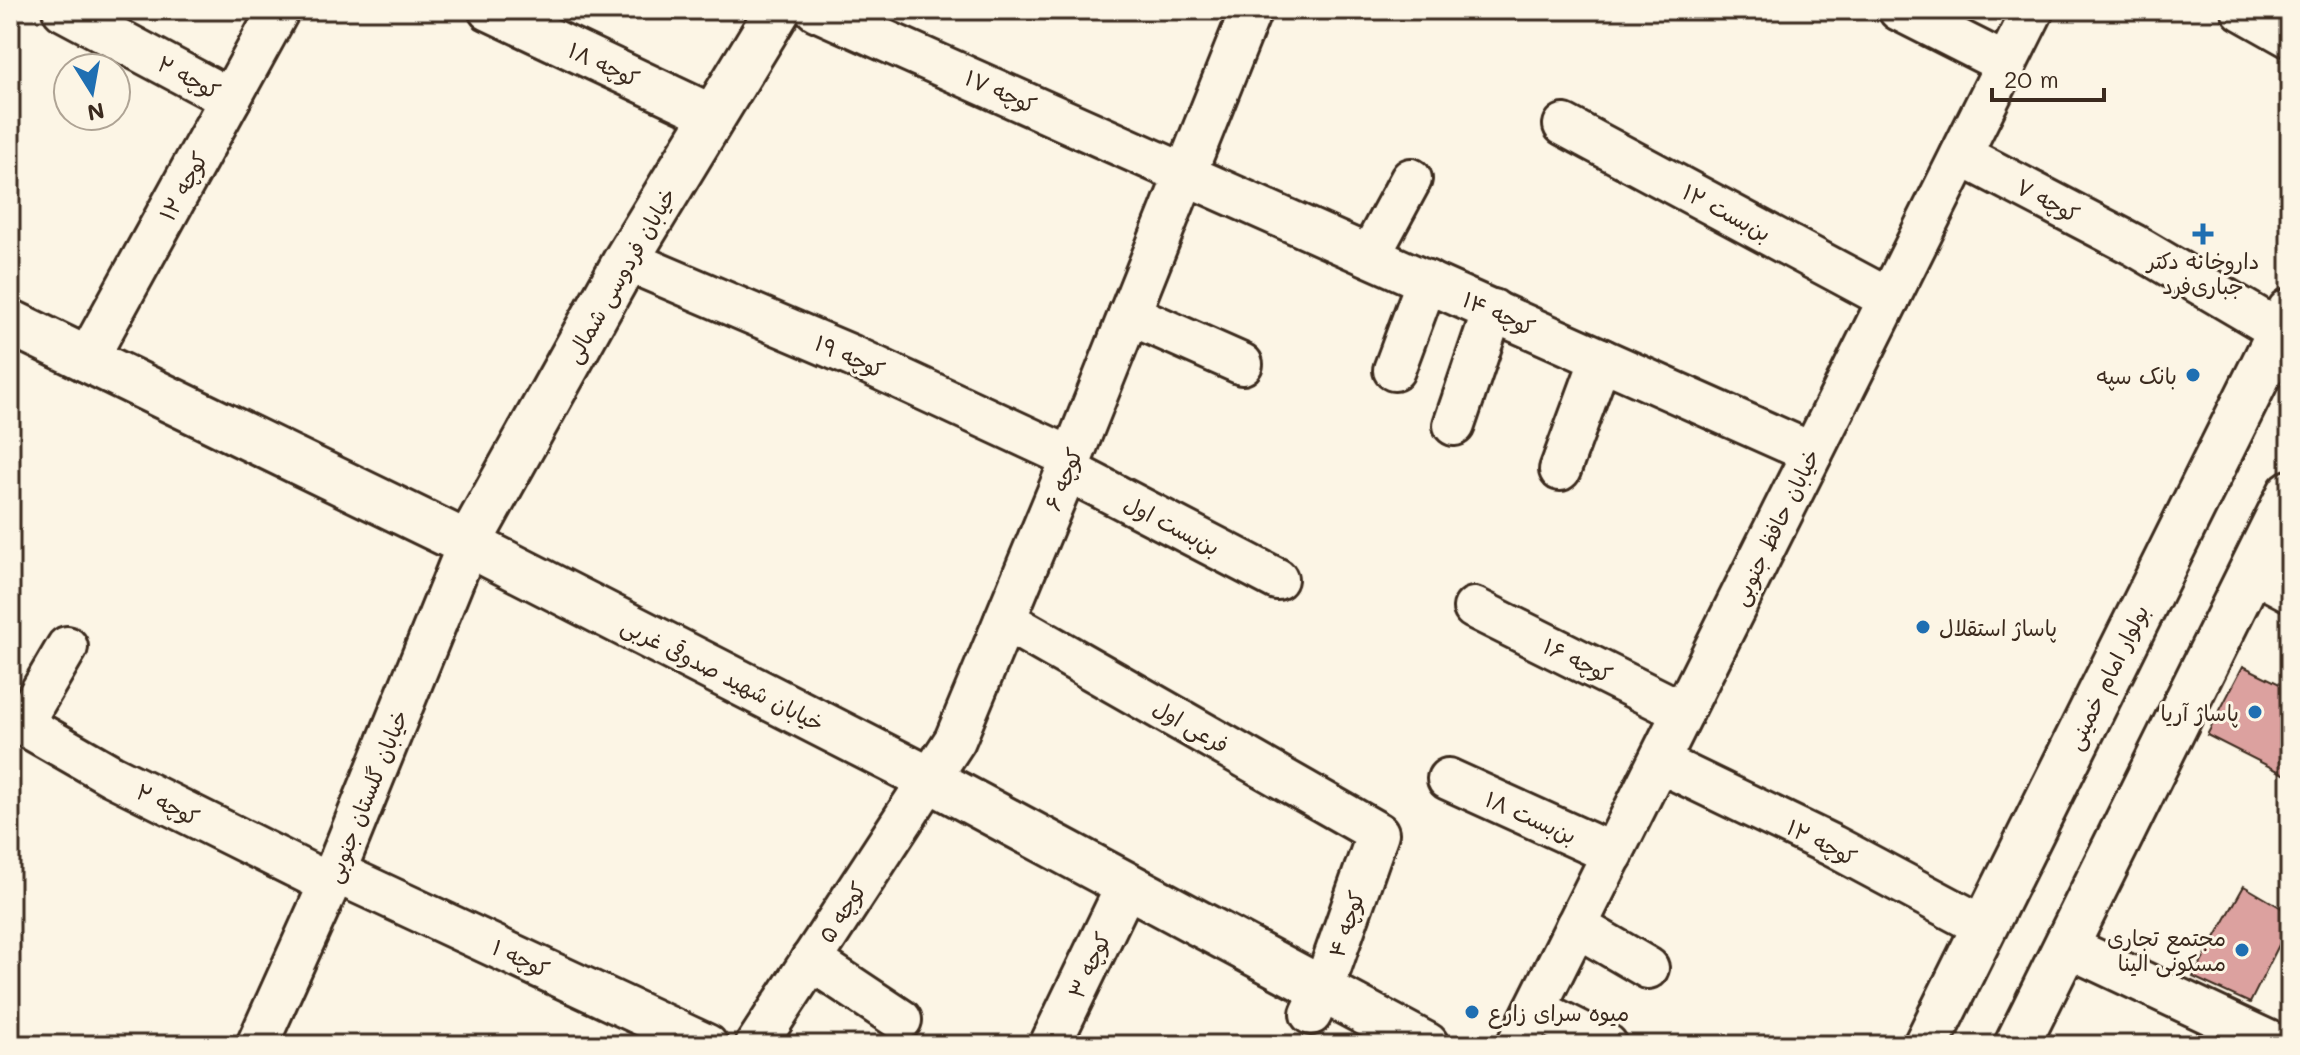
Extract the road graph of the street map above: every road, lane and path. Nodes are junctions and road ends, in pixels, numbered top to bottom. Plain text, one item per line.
1 (63, 10) edge
2 (279, 10) edge
3 (778, 10) edge
4 (816, 10) edge
5 (1251, 10) edge
6 (1899, 10) edge
7 (2033, 10) edge
8 (2242, 10) edge
9 (491, 11) edge
10 (2290, 37) edge
11 (2006, 64) junction
12 (230, 99) junction
13 (714, 116) junction
14 (1564, 125) dead end
15 (1961, 155) junction
16 (1186, 173) junction
17 (1411, 179) dead end
18 (1370, 255) junction
19 (626, 260) junction
20 (1427, 281) junction
21 (1889, 299) junction
22 (1493, 310) junction
23 (1129, 314) junction
24 (2285, 321) edge
25 (10, 322) edge
26 (1601, 359) junction
27 (86, 361) junction
28 (1242, 364) dead end
29 (1394, 370) dead end
30 (1454, 425) dead end
31 (1812, 453) junction
32 (1069, 464) junction
33 (1560, 470) dead end
34 (2290, 493) edge
35 (468, 544) junction
36 (2252, 571) junction
37 (1277, 579) dead end
38 (2290, 591) edge
39 (1474, 608) dead end
40 (1005, 620) junction
41 (67, 647) dead end
42 (1683, 712) junction
43 (16, 721) edge
44 (1659, 762) junction
45 (1448, 779) dead end
46 (931, 780) junction
47 (1378, 833) joint
48 (1613, 854) junction
49 (332, 878) junction
50 (1127, 885) junction
51 (1576, 926) junction
52 (1983, 926) junction
53 (2066, 946) junction
54 (811, 960) junction
55 (1648, 968) dead end
56 (1317, 1001) junction
57 (1535, 1009) junction
58 (901, 1020) dead end
59 (1064, 1040) edge
60 (264, 1042) edge
61 (707, 1045) edge
62 (756, 1045) edge
63 (1426, 1045) edge
64 (1517, 1045) edge
65 (1607, 1045) edge
66 (1926, 1045) edge
67 (2017, 1045) edge
68 (2277, 1045) edge

1 - 12 street, کوچه ۲
2 - 12 street, کوچه ۱۲
3 - 13 street, خیابان فردوسی شمالی
4 - 16 street, کوچه ۱۷
5 - 16 street
6 - 11 street
7 - 11 street, خیابان حافظ جنوبی
8 - 10 street
9 - 13 street, کوچه ۱۸
11 - 15 street, خیابان حافظ جنوبی
12 - 27 street, کوچه ۱۲
13 - 19 street, خیابان فردوسی شمالی
14 - 21 street, بن‌بست ۱۲
15 - 21 street, خیابان حافظ جنوبی
15 - 24 street, کوچه ۷
16 - 18 street, کوچه ۱۴
16 - 23 street, کوچه ۶
17 - 18 street
18 - 20 street, کوچه ۱۴
19 - 32 street, کوچه ۱۹
19 - 35 street, خیابان فردوسی شمالی
20 - 22 street, کوچه ۱۴
20 - 29 street
21 - 31 street, خیابان حافظ جنوبی
22 - 26 street, کوچه ۱۴
22 - 30 street
23 - 28 street
23 - 32 street, کوچه ۶
24 - 52 street, بولوار امام خمینی
25 - 27 street, خیابان شهید صدوقی غربی
26 - 31 street, کوچه ۱۴
26 - 33 street
27 - 35 street, خیابان شهید صدوقی غربی
31 - 42 street, خیابان حافظ جنوبی
32 - 37 street, بن‌بست اول
32 - 40 street, کوچه ۶
34 - 36 street
35 - 46 street, خیابان شهید صدوقی غربی
35 - 49 street, خیابان گلستان جنوبی
36 - 38 street
36 - 53 street
39 - 42 street, کوچه ۱۶
40 - 46 street, کوچه ۶
40 - 47 street, فرعی اول
41 - 43 street
42 - 44 street, خیابان حافظ جنوبی
43 - 49 street, کوچه ۲
44 - 48 street, خیابان حافظ جنوبی
44 - 52 street, کوچه ۱۲
45 - 48 street, بن‌بست ۱۸
46 - 50 street, خیابان شهید صدوقی غربی
46 - 54 street, کوچه ۵
47 - 56 street, کوچه ۴
48 - 51 street, خیابان حافظ جنوبی
49 - 60 street, خیابان گلستان جنوبی
49 - 61 street, کوچه ۱
50 - 56 street, خیابان شهید صدوقی غربی
50 - 59 street, کوچه ۳
51 - 55 street
51 - 57 street, خیابان حافظ جنوبی
52 - 66 street, بولوار امام خمینی
53 - 67 street
53 - 68 street
54 - 58 street
54 - 62 street, کوچه ۵
56 - 63 street, خیابان شهید صدوقی غربی
57 - 64 street, خیابان حافظ جنوبی
57 - 65 street

